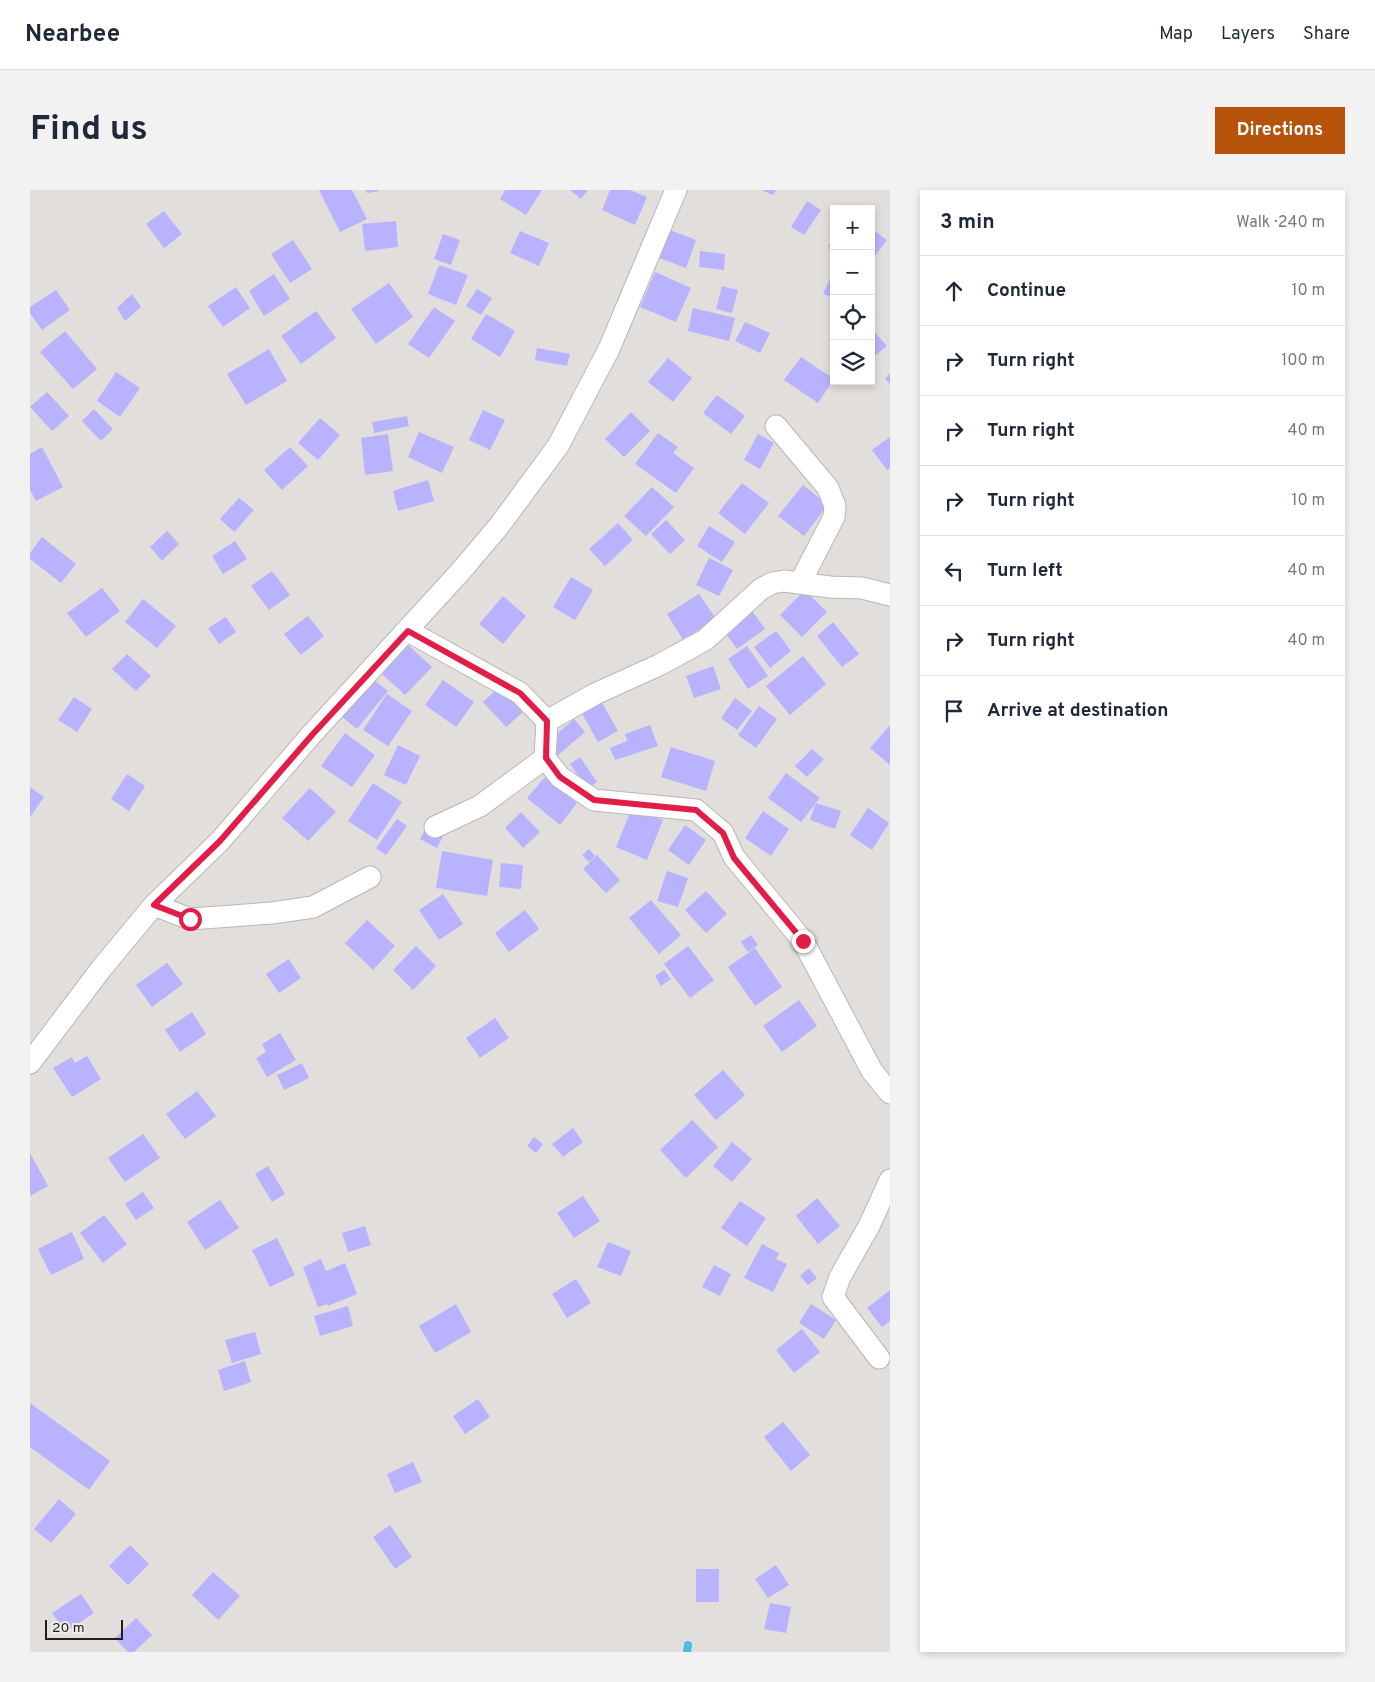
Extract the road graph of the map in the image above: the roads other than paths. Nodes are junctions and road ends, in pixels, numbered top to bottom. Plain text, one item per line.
1 (676, 190) edge
2 (776, 426) dead end
3 (800, 583) junction
4 (890, 595) edge
5 (408, 631) junction
6 (547, 721) junction
7 (546, 758) junction
8 (435, 827) dead end
9 (370, 877) dead end
10 (154, 905) junction
11 (30, 1064) edge
12 (890, 1093) edge
13 (890, 1180) edge
14 (879, 1358) dead end

1 - 5 street
2 - 3 street
3 - 4 street
3 - 6 street
5 - 6 street
5 - 10 street
6 - 7 street
7 - 8 street
7 - 12 street
9 - 10 street
10 - 11 street
13 - 14 street

